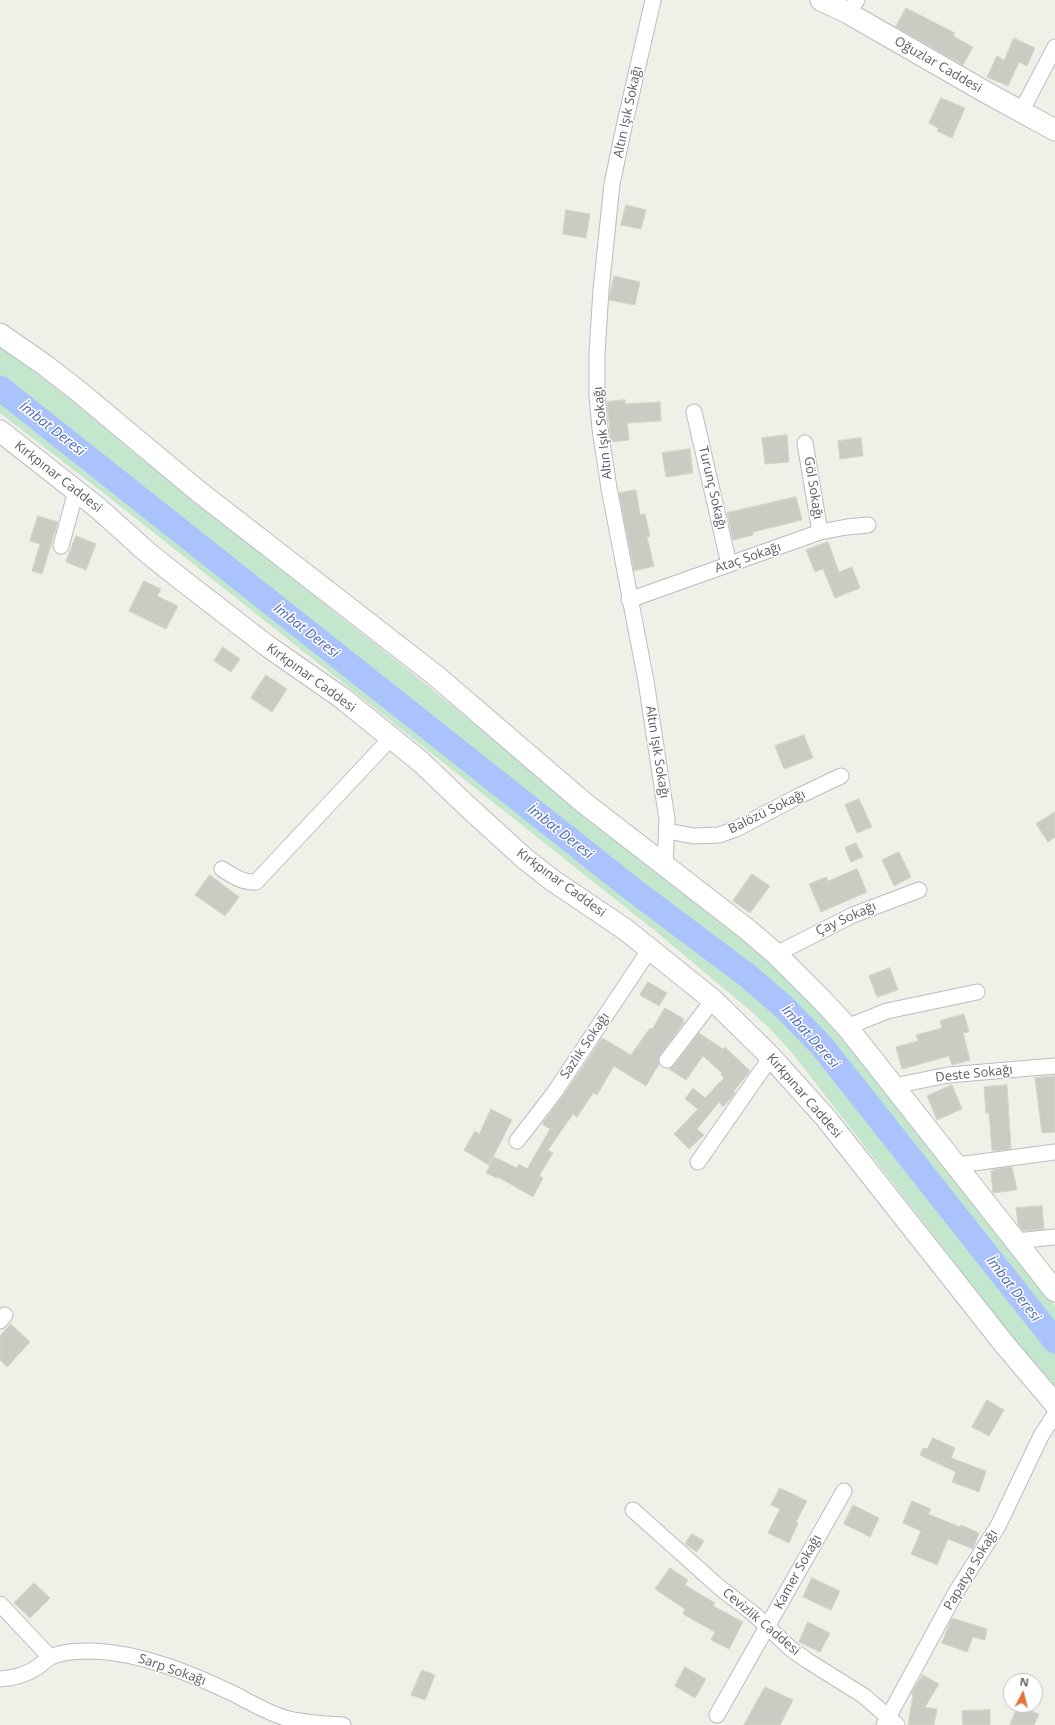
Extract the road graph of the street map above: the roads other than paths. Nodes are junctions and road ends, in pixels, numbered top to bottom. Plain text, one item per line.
1 (653, 0) edge
2 (821, 0) edge
3 (853, 7) edge
4 (1055, 46) edge
5 (1021, 112) junction
6 (1055, 130) edge
7 (0, 334) edge
8 (694, 412) dead end
9 (0, 431) edge
10 (805, 443) dead end
11 (76, 491) junction
12 (868, 525) dead end
13 (820, 532) junction
14 (61, 546) dead end
15 (729, 564) junction
16 (629, 600) junction
17 (391, 738) junction
18 (841, 776) dead end
19 (667, 831) junction
20 (665, 867) junction
21 (222, 869) dead end
22 (919, 890) dead end
23 (650, 949) junction
24 (776, 954) junction
25 (977, 992) dead end
26 (713, 1000) junction
27 (847, 1027) junction
28 (771, 1057) junction
29 (667, 1060) dead end
30 (1055, 1066) edge
31 (894, 1086) junction
32 (517, 1141) dead end
33 (1055, 1152) edge
34 (698, 1162) dead end
35 (958, 1166) junction
36 (1055, 1237) edge
37 (1016, 1241) junction
38 (1055, 1291) edge
39 (1055, 1404) edge
40 (1055, 1414) edge
41 (844, 1491) dead end
42 (633, 1510) dead end
43 (0, 1604) edge
44 (767, 1626) junction
45 (50, 1657) junction
46 (0, 1679) edge
47 (717, 1715) dead end
48 (890, 1722) edge
49 (343, 1725) edge

1 - 16 street, Altın Işık Sokağı
2 - 3 street, Oğuzlar Caddesi
3 - 5 street, Oğuzlar Caddesi
4 - 5 street
5 - 6 street, Oğuzlar Caddesi
7 - 20 street
8 - 15 street, Turunç Sokağı
9 - 11 street, Kırkpınar Caddesi
10 - 13 street, Göl Sokağı
11 - 14 street
11 - 17 street, Kırkpınar Caddesi
12 - 13 street, Ataç Sokağı
13 - 15 street, Ataç Sokağı
15 - 16 street, Ataç Sokağı
16 - 19 street, Altın Işık Sokağı
17 - 21 street
17 - 23 street, Kırkpınar Caddesi
18 - 19 street, Balözü Sokağı
19 - 20 street, Altın Işık Sokağı
20 - 24 street
22 - 24 street, Çay Sokağı
23 - 26 street, Kırkpınar Caddesi
23 - 32 street, Sazlık Sokağı
24 - 27 street
25 - 27 street
26 - 28 street, Kırkpınar Caddesi
26 - 29 street
27 - 31 street
28 - 34 street
28 - 39 street, Kırkpınar Caddesi
30 - 31 street, Deste Sokağı
31 - 35 street
33 - 35 street
35 - 37 street
36 - 37 street
37 - 38 street
40 - 48 street, Papatya Sokağı
41 - 44 street, Kamer Sokağı
42 - 44 street, Cevizlik Caddesi
43 - 45 street
44 - 47 street, Kamer Sokağı
44 - 48 street, Cevizlik Caddesi
45 - 46 street, Sarp Sokağı
45 - 49 street, Sarp Sokağı

